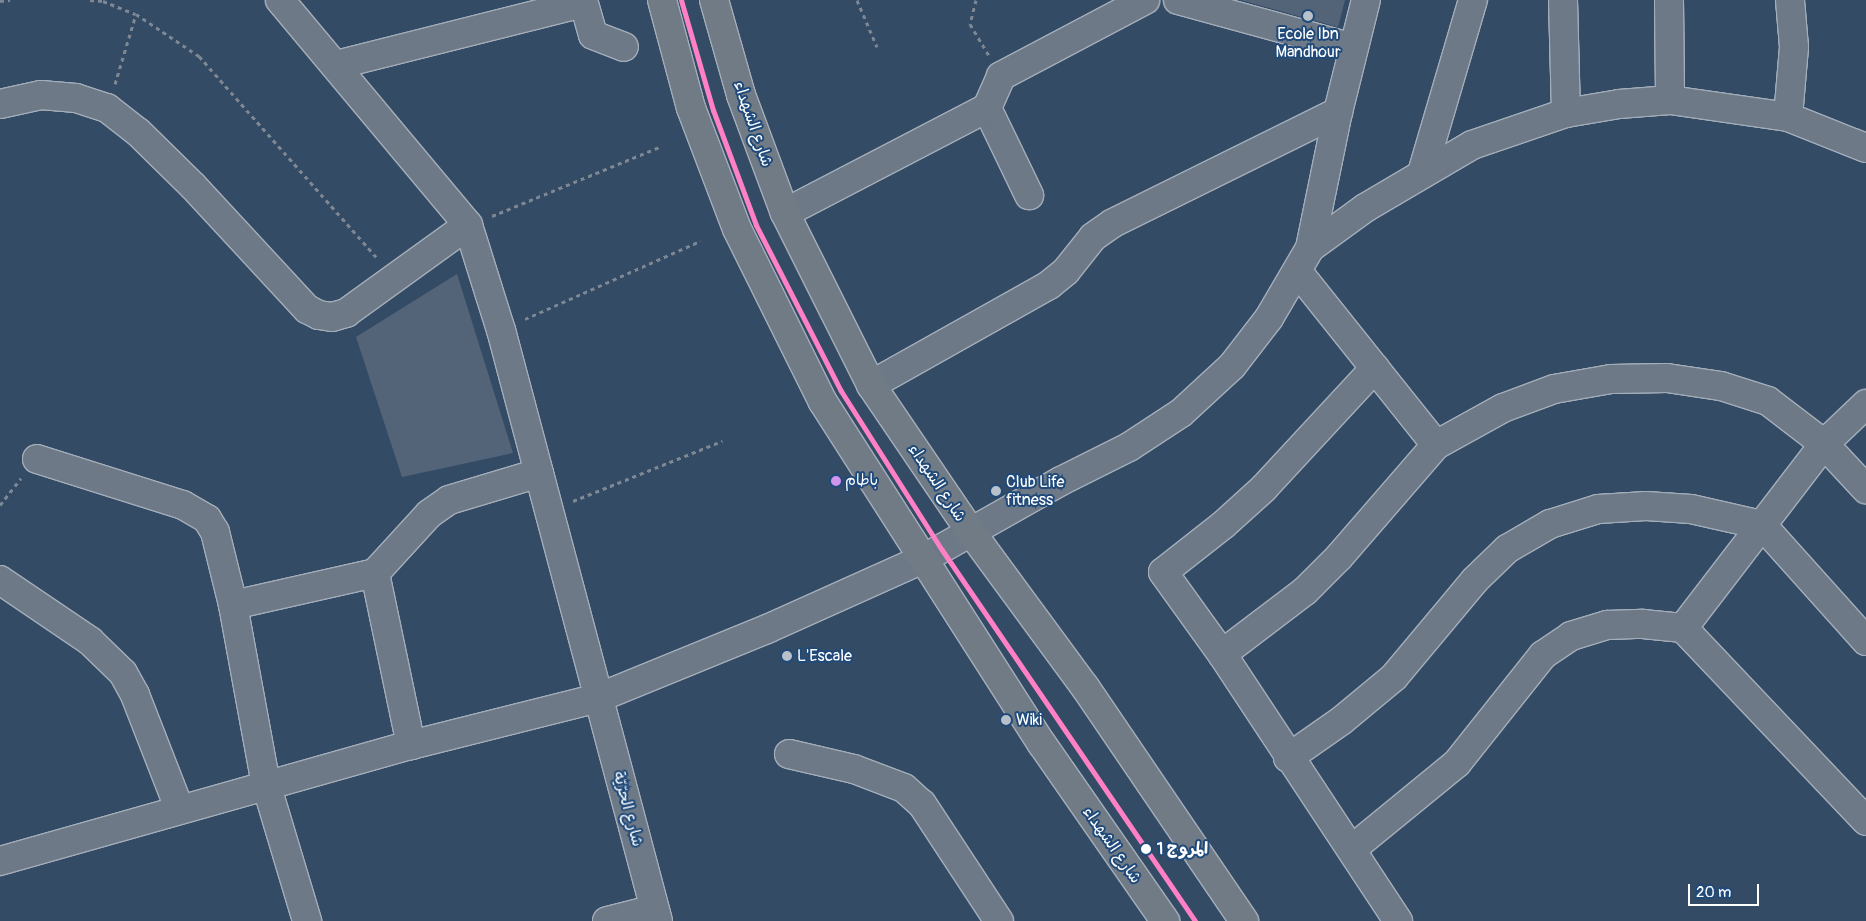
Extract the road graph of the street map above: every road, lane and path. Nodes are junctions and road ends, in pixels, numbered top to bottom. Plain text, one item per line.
1 (10, 0) edge
2 (90, 0) edge
3 (280, 0) edge
4 (662, 0) edge
5 (714, 0) edge
6 (857, 0) edge
7 (976, 0) edge
8 (1145, 0) edge
9 (1178, 0) edge
10 (1366, 0) edge
11 (1473, 0) edge
12 (1563, 0) edge
13 (1669, 0) edge
14 (1790, 0) edge
15 (0, 1) edge
16 (583, 1) edge
17 (136, 14) junction
18 (624, 47) dead end
19 (877, 47) dead end
20 (1354, 48) junction
21 (336, 65) junction
22 (1001, 76) junction
23 (1670, 100) junction
24 (0, 104) edge
25 (107, 108) junction
26 (987, 108) junction
27 (1338, 112) junction
28 (1566, 113) junction
29 (1788, 117) junction
30 (1864, 140) edge
31 (662, 146) dead end
32 (1422, 173) junction
33 (1029, 195) dead end
34 (785, 213) junction
35 (468, 225) junction
36 (700, 241) dead end
37 (1304, 260) junction
38 (395, 279) junction
39 (501, 330) junction
40 (1374, 368) junction
41 (871, 385) junction
42 (1866, 404) edge
43 (722, 441) dead end
44 (1824, 444) junction
45 (1436, 445) junction
46 (37, 458) joint
47 (539, 473) junction
48 (1866, 489) edge
49 (0, 505) edge
50 (549, 510) junction
51 (1762, 525) junction
52 (971, 532) junction
53 (923, 560) junction
54 (375, 573) junction
55 (0, 580) edge
56 (233, 605) junction
57 (1683, 628) junction
58 (1866, 641) edge
59 (1222, 654) junction
60 (598, 698) junction
61 (411, 745) junction
62 (789, 754) dead end
63 (1288, 758) junction
64 (266, 784) junction
65 (179, 808) junction
66 (1866, 821) edge
67 (1352, 849) junction
68 (0, 861) edge
69 (657, 915) edge
70 (307, 921) edge
71 (607, 921) edge
72 (998, 921) edge
73 (1165, 921) edge
74 (1244, 921) edge
75 (1398, 921) edge

1 - 15 path
2 - 17 path
3 - 21 street
4 - 53 main road, شارع الشهداء
5 - 34 main road, شارع الشهداء
6 - 19 path
7 - 22 path
8 - 22 street
9 - 20 street
10 - 20 street
11 - 32 street
12 - 28 street
13 - 23 street
14 - 29 street
16 - 18 street
16 - 21 street
17 - 25 path
17 - 38 path
20 - 27 street
21 - 35 street
22 - 26 street
23 - 28 street
23 - 29 street
24 - 25 street
25 - 38 street
26 - 33 street
26 - 34 street
27 - 37 street
27 - 41 street
28 - 32 street
29 - 30 street
31 - 35 path
32 - 37 street
34 - 41 main road, شارع الشهداء
35 - 38 street
35 - 39 street, شارع الحرّيّة
36 - 39 path
37 - 40 street
37 - 52 street
39 - 47 street, شارع الحرّيّة
40 - 45 street
40 - 59 street
41 - 52 main road, شارع الشهداء
42 - 44 street
43 - 50 path
44 - 45 street
44 - 48 street
44 - 51 street
45 - 59 street
46 - 49 path
46 - 56 street
47 - 50 street, شارع الحرّيّة
47 - 54 street
50 - 60 street, شارع الحرّيّة
51 - 57 street
51 - 58 street
51 - 63 street
52 - 53 street
52 - 74 main road, شارع الشهداء
53 - 60 street
53 - 73 main road, شارع الشهداء
54 - 56 street
54 - 61 street
55 - 65 street
56 - 64 street
57 - 66 street
57 - 67 street
59 - 63 street
60 - 61 street
60 - 69 street, شارع الحرّيّة
61 - 64 street
62 - 72 street
63 - 67 street
64 - 65 street
64 - 70 street
65 - 68 street
67 - 75 street
69 - 71 street

